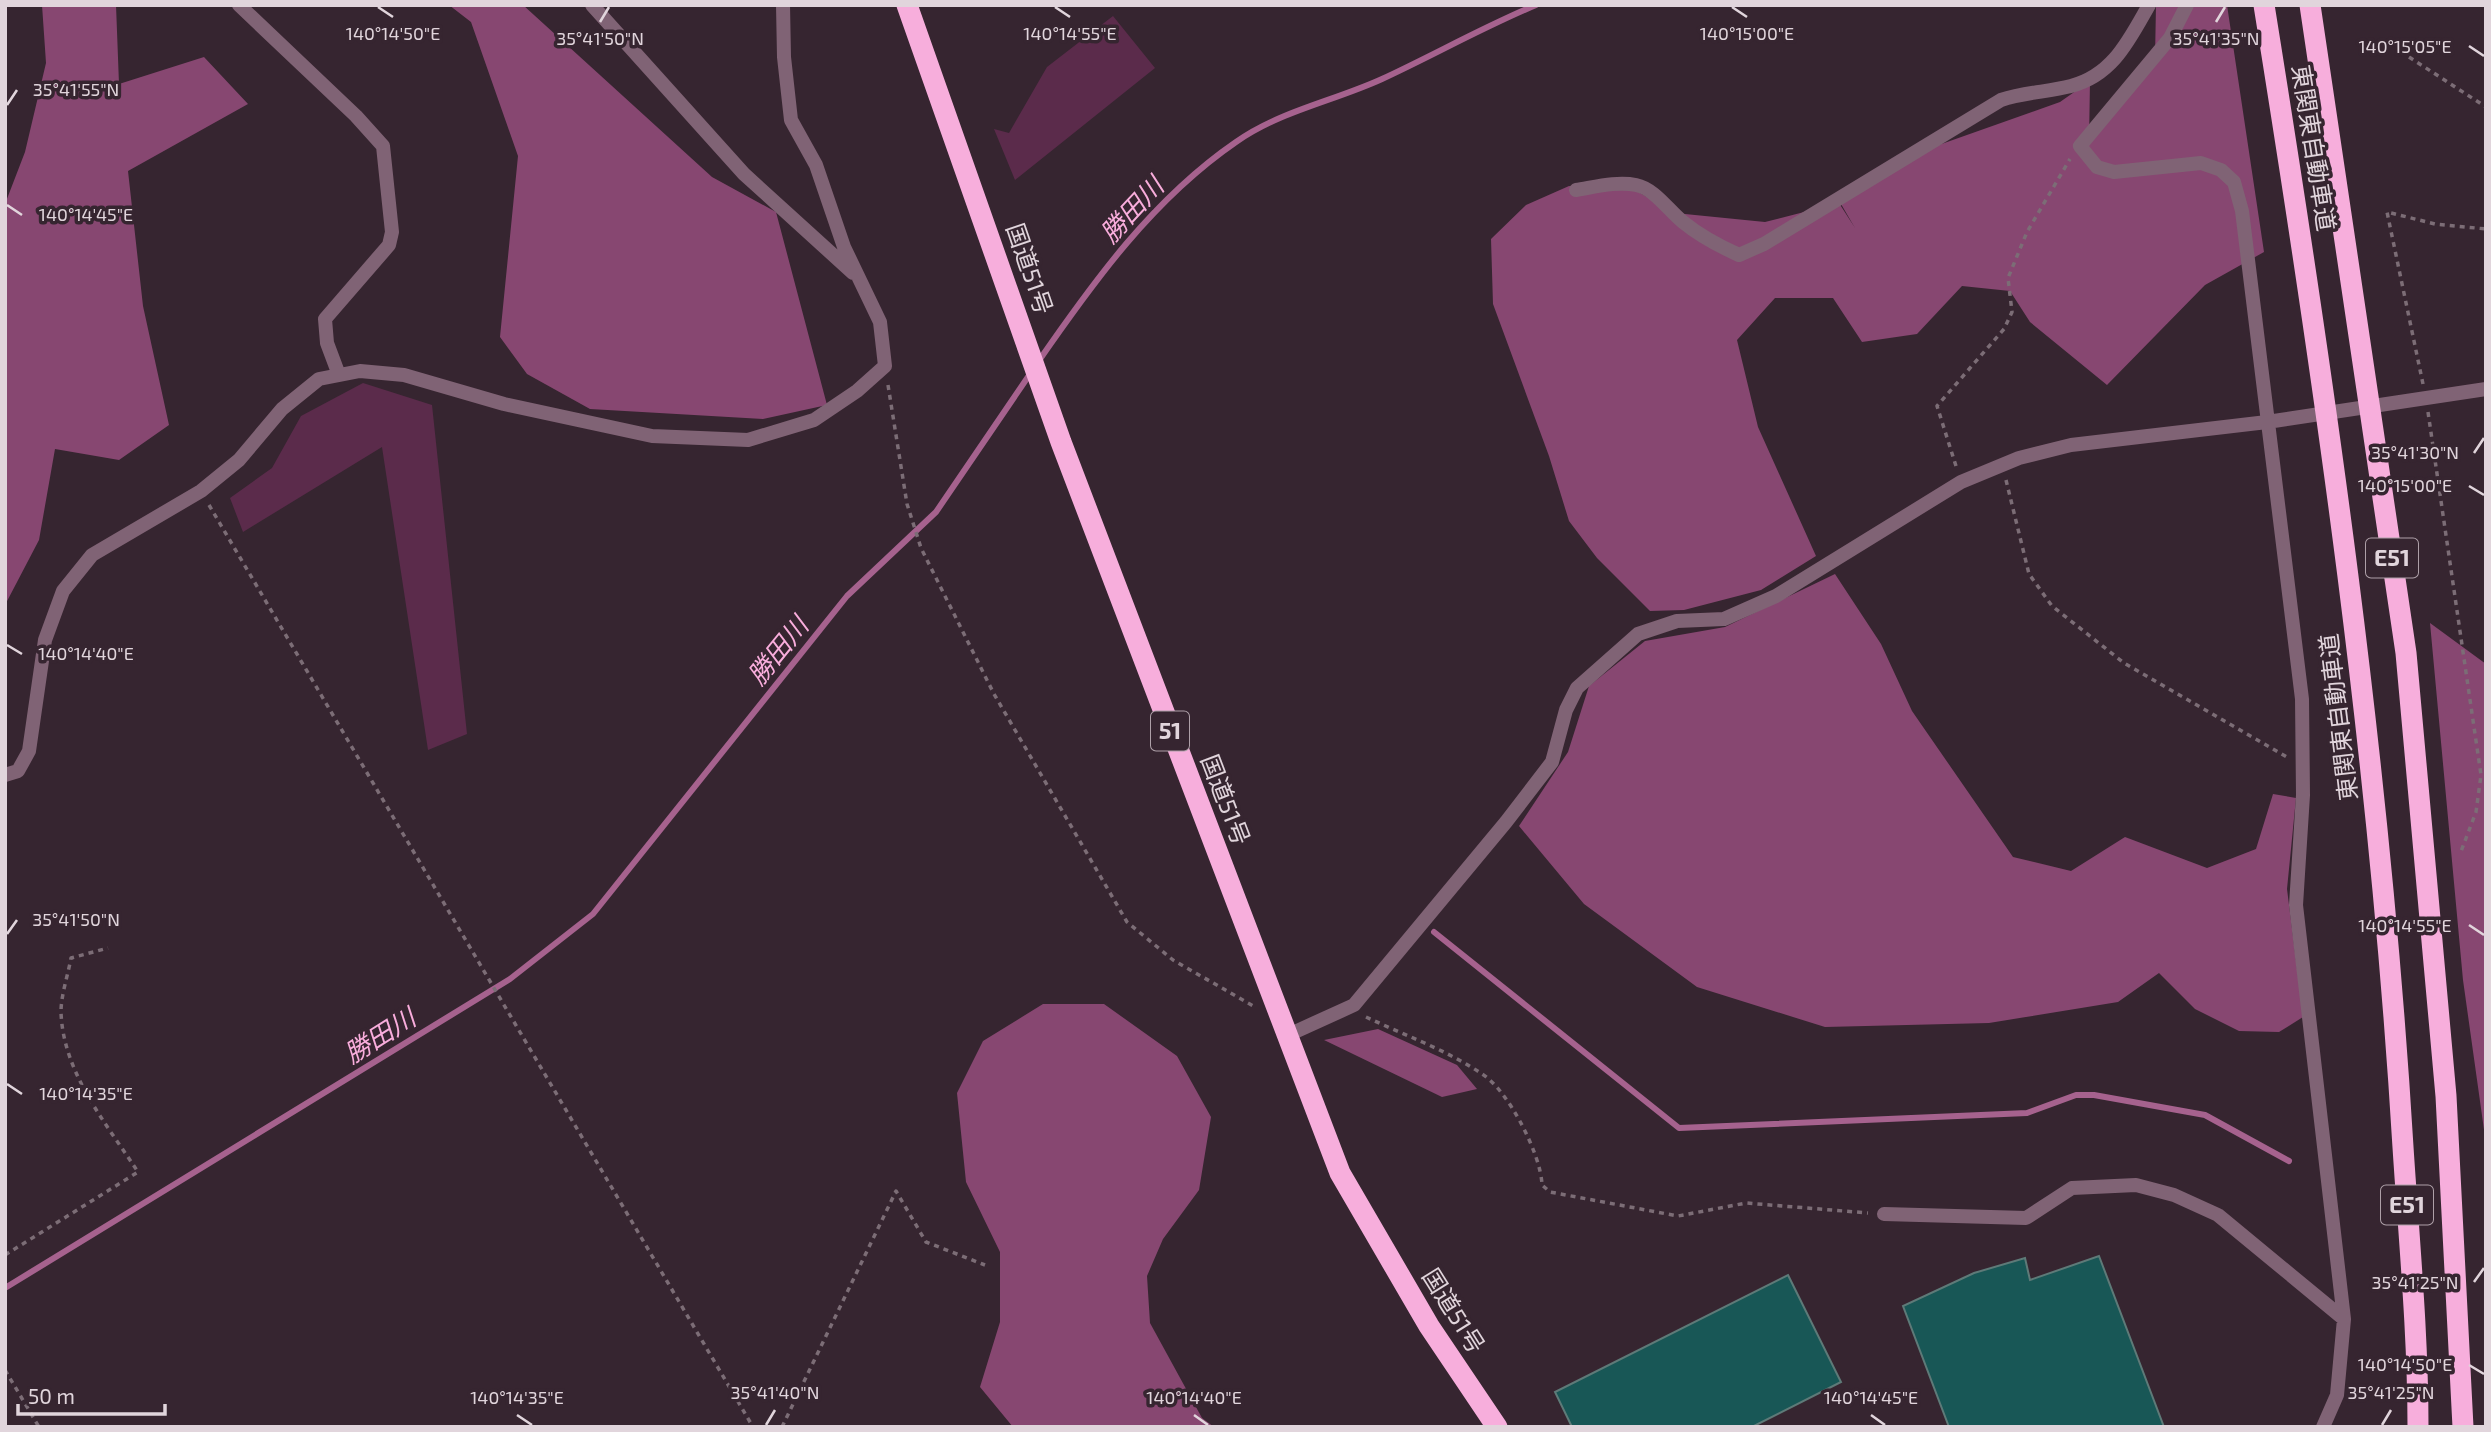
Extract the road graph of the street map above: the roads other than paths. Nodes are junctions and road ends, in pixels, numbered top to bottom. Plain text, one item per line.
1 (239, 5) edge
2 (592, 5) edge
3 (783, 5) edge
4 (908, 5) edge
5 (2149, 5) edge
6 (2187, 5) edge
7 (2264, 6) edge
8 (2311, 15) edge
9 (1576, 190) dead end
10 (860, 279) junction
11 (339, 375) junction
12 (2486, 389) edge
13 (2267, 422) junction
14 (5, 775) edge
15 (1284, 1029) junction
16 (1884, 1214) road end
17 (2344, 1319) junction
18 (1497, 1427) edge
19 (2323, 1427) edge
20 (2418, 1427) edge
21 (2463, 1427) edge

1 - 11 street
2 - 10 street
3 - 10 street
4 - 15 highway, 国道51号 / 51
5 - 9 street
6 - 13 street
7 - 20 highway, 東関東自動車道 / E51
8 - 21 highway, 東関東自動車道 / E51
10 - 11 street
11 - 14 street
12 - 13 street
13 - 15 street
13 - 17 street
15 - 18 highway, 国道51号 / 51
16 - 17 street
17 - 19 street

